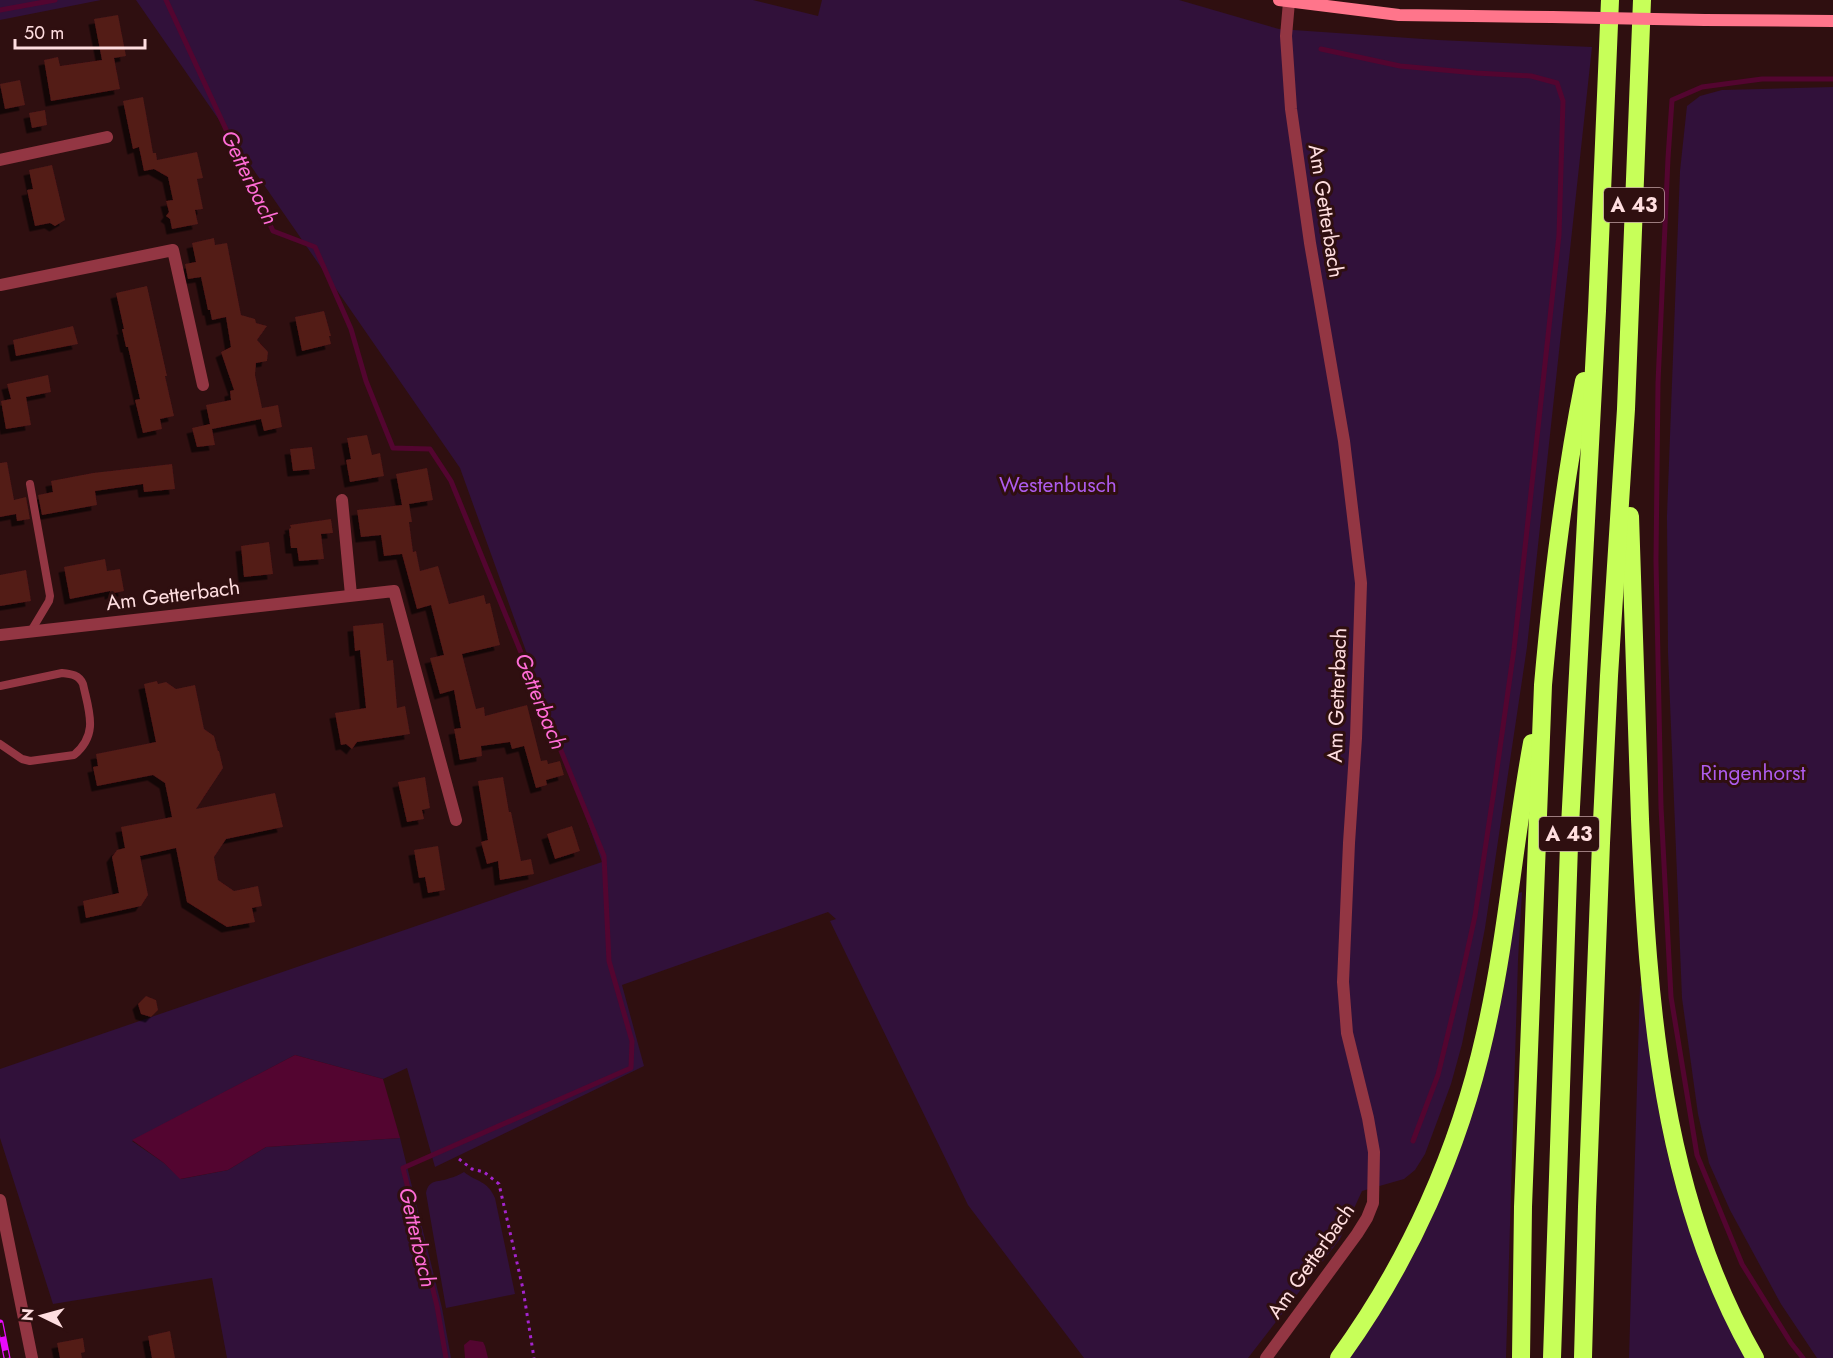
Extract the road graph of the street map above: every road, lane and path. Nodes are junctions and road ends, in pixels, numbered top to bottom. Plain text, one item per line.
1 (1610, 0) edge
2 (1642, 0) edge
3 (1284, 1) edge
4 (1833, 21) edge
5 (106, 137) dead end
6 (0, 160) edge
7 (0, 285) edge
8 (1597, 311) junction
9 (203, 385) dead end
10 (1626, 410) junction
11 (30, 484) dead end
12 (342, 500) dead end
13 (351, 595) junction
14 (31, 631) junction
15 (0, 635) edge
16 (1543, 685) junction
17 (0, 686) edge
18 (0, 744) edge
19 (456, 820) dead end
20 (459, 1159) dead end
21 (0, 1200) edge
22 (32, 1358) edge
23 (534, 1358) edge
24 (1266, 1358) edge
25 (1339, 1358) edge
26 (1521, 1358) edge
27 (1552, 1358) edge
28 (1583, 1358) edge
29 (1755, 1358) edge

1 - 8 highway, A 43
2 - 10 highway, A 43
3 - 4 main road, bridge
3 - 24 street, Am Getterbach
5 - 6 street
7 - 9 street
8 - 16 highway
8 - 27 highway, A 43
10 - 28 highway, A 43
10 - 29 highway
11 - 14 lane
12 - 13 street
13 - 14 street, Am Getterbach
13 - 19 street, Am Getterbach
14 - 15 street, Am Getterbach
16 - 25 highway
16 - 26 highway
17 - 18 lane
20 - 23 path
21 - 22 street

